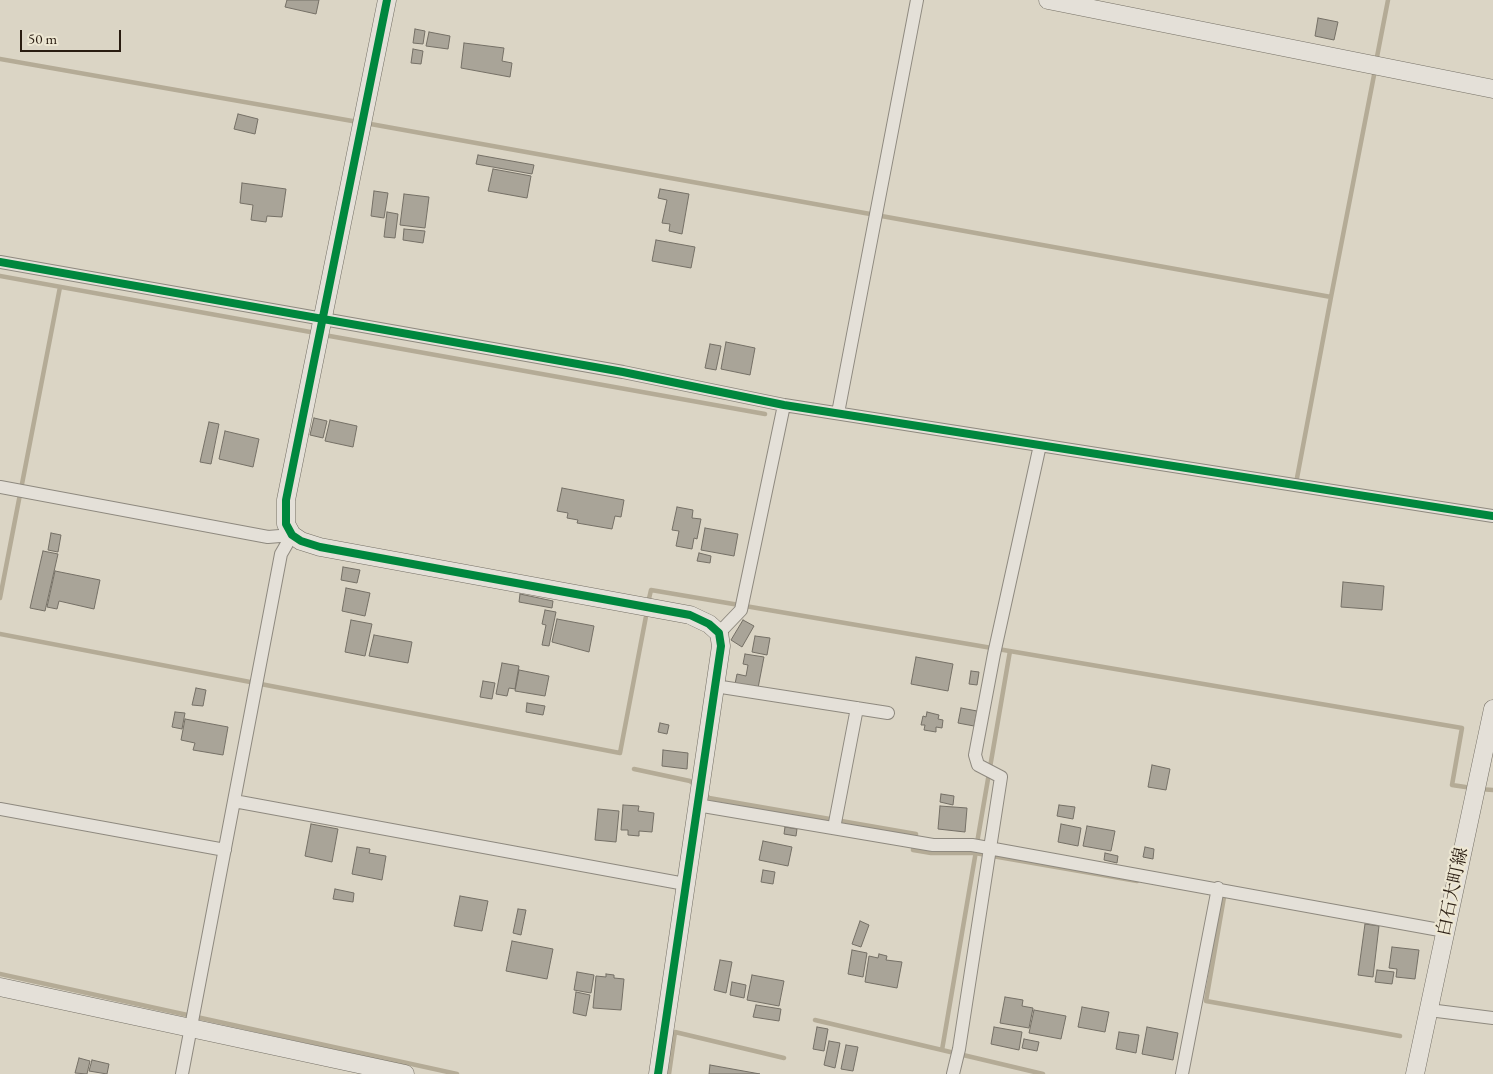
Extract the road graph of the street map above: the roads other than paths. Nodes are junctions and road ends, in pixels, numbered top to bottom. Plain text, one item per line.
1 (388, 0) edge
2 (917, 0) edge
3 (1048, 0) edge
4 (1493, 88) edge
5 (0, 262) edge
6 (322, 330) junction
7 (784, 405) junction
8 (838, 413) junction
9 (1040, 445) junction
10 (0, 487) edge
11 (1493, 516) edge
12 (292, 535) junction
13 (719, 633) junction
14 (715, 686) junction
15 (857, 708) junction
16 (1493, 709) edge
17 (888, 713) dead end
18 (698, 794) junction
19 (234, 801) junction
20 (0, 809) edge
21 (836, 822) junction
22 (981, 847) junction
23 (225, 850) junction
24 (685, 884) junction
25 (1217, 893) junction
26 (1445, 931) junction
27 (0, 987) edge
28 (1429, 1010) junction
29 (1493, 1018) edge
30 (192, 1021) junction
31 (953, 1071) edge
32 (182, 1074) edge
33 (405, 1074) edge
34 (658, 1074) edge
35 (1182, 1074) edge
36 (1416, 1074) edge

1 - 6 street
2 - 8 street
3 - 4 street
5 - 6 street
6 - 7 street
6 - 12 street
7 - 8 street
7 - 13 street
8 - 9 street
9 - 11 street
9 - 22 street
10 - 12 street
12 - 13 street
12 - 19 street
13 - 14 street
14 - 15 street
14 - 18 street
15 - 17 street
15 - 21 street
16 - 26 street, 白石大町線
18 - 21 street
18 - 24 street
19 - 23 street
19 - 24 street
20 - 23 street
21 - 22 street
22 - 25 street
22 - 31 street
23 - 30 street
24 - 34 street
25 - 26 street
25 - 35 street
26 - 28 street, 白石大町線
27 - 30 street
28 - 29 street
28 - 36 street, 白石大町線
30 - 32 street
30 - 33 street

